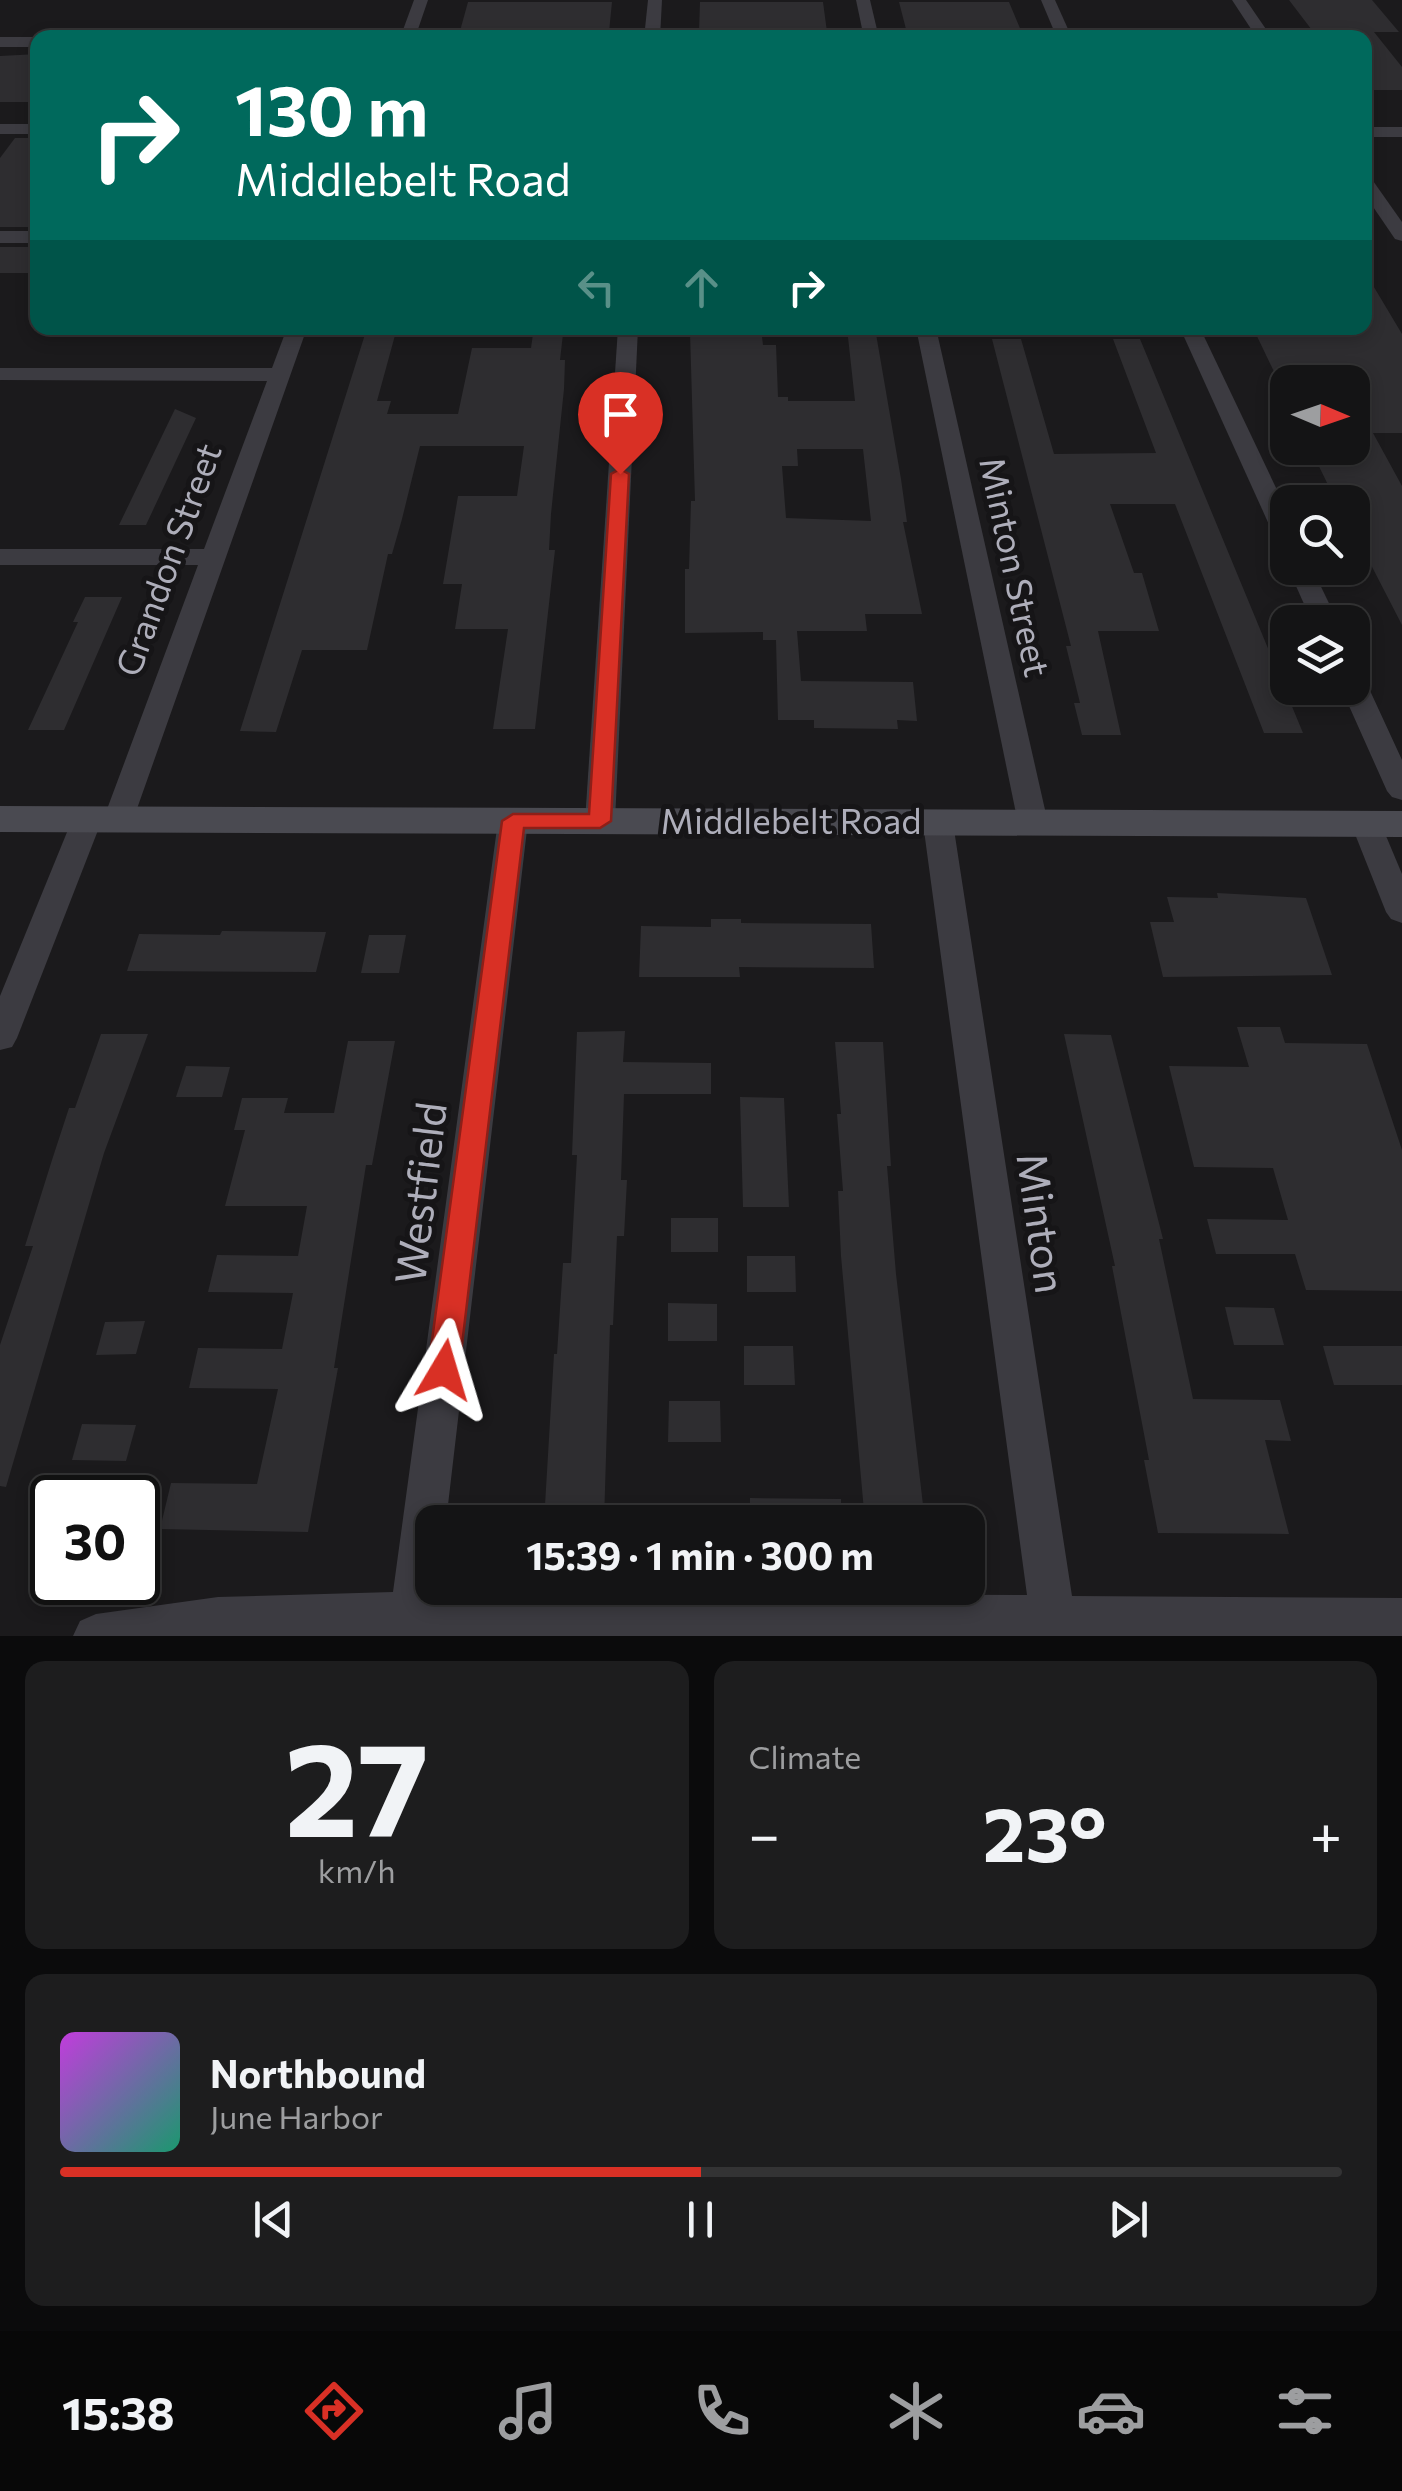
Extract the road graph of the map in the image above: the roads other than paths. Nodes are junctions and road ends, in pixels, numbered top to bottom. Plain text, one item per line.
1 (421, 0) edge
2 (655, 0) edge
3 (864, 0) edge
4 (1048, 0) edge
5 (1239, 0) edge
6 (410, 30) edge
7 (653, 30) edge
8 (870, 30) edge
9 (1061, 30) edge
10 (1260, 30) edge
11 (0, 42) edge
12 (30, 42) edge
13 (0, 129) edge
14 (30, 129) edge
15 (1372, 132) edge
16 (1402, 132) edge
17 (1372, 192) edge
18 (1402, 236) edge
19 (0, 237) edge
20 (30, 237) edge
21 (294, 335) edge
22 (628, 335) edge
23 (928, 335) edge
24 (1193, 335) edge
25 (0, 374) edge
26 (278, 375) junction
27 (1270, 501) edge
28 (0, 557) edge
29 (211, 558) junction
30 (1363, 705) edge
31 (1402, 791) edge
32 (0, 819) edge
33 (102, 820) junction
34 (513, 821) junction
35 (600, 821) junction
36 (1033, 822) junction
37 (938, 823) junction
38 (1384, 824) edge
39 (1402, 912) edge
40 (0, 1038) edge
41 (1402, 1619) edge
42 (411, 1625) edge
43 (1054, 1626) edge
44 (96, 1636) edge

1 - 6 street
2 - 7 street
3 - 8 street
4 - 9 street
5 - 10 street
11 - 12 street
13 - 14 street
15 - 16 street
17 - 18 street
19 - 20 street
21 - 26 street, Grandon Street
22 - 35 street
23 - 36 street, Minton Street
24 - 27 street
25 - 26 street
26 - 29 street, Grandon Street
28 - 29 street
29 - 33 street, Grandon Street
30 - 31 street
32 - 33 main road, Middlebelt Road
33 - 34 main road, Middlebelt Road
33 - 40 street, Grandon Street
34 - 35 main road, Middlebelt Road
34 - 42 street, Westfield
35 - 37 main road, Middlebelt Road
36 - 37 main road, Middlebelt Road
36 - 38 main road, Middlebelt Road
37 - 43 street, Minton
38 - 39 street
41 - 43 street
42 - 43 street
42 - 44 street

